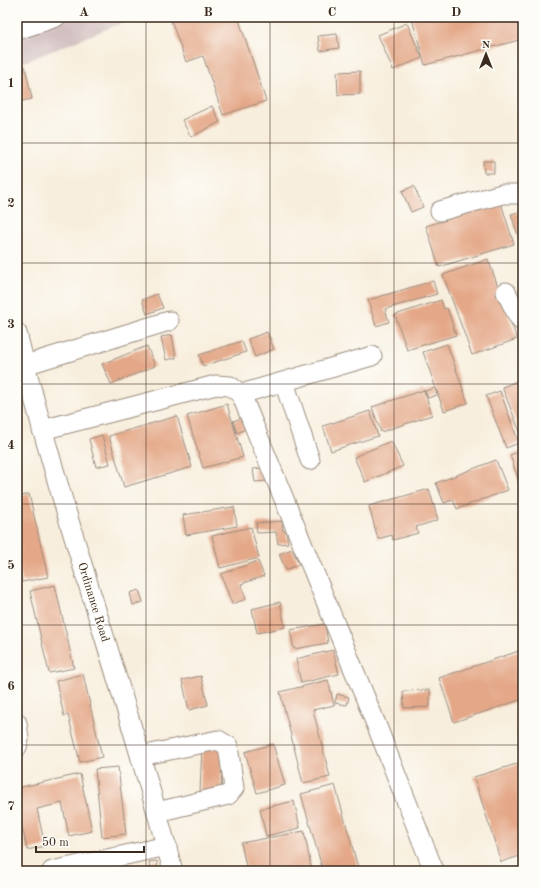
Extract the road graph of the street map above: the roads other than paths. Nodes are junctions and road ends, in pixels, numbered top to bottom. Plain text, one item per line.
1 (56, 17) edge
2 (17, 30) edge
3 (523, 194) edge
4 (440, 211) dead end
5 (506, 292) dead end
6 (169, 321) dead end
7 (523, 322) edge
8 (17, 333) edge
9 (372, 356) dead end
10 (25, 366) junction
11 (284, 382) junction
12 (241, 394) junction
13 (42, 430) junction
14 (310, 460) dead end
15 (17, 723) edge
16 (17, 747) edge
17 (141, 756) junction
18 (157, 812) junction
19 (167, 846) junction
20 (52, 871) edge
21 (173, 871) edge
22 (434, 871) edge

1 - 2 street
3 - 4 street
5 - 7 street
6 - 10 street
8 - 10 street, Ordinance Road
9 - 11 street
10 - 13 street, Ordinance Road
11 - 12 street
11 - 14 street
12 - 13 street
12 - 22 street
13 - 17 street, Ordinance Road
15 - 16 street
17 - 18 street, Ordinance Road
17 - 18 street
18 - 19 street, Ordinance Road
19 - 20 street
19 - 21 street, Ordinance Road

